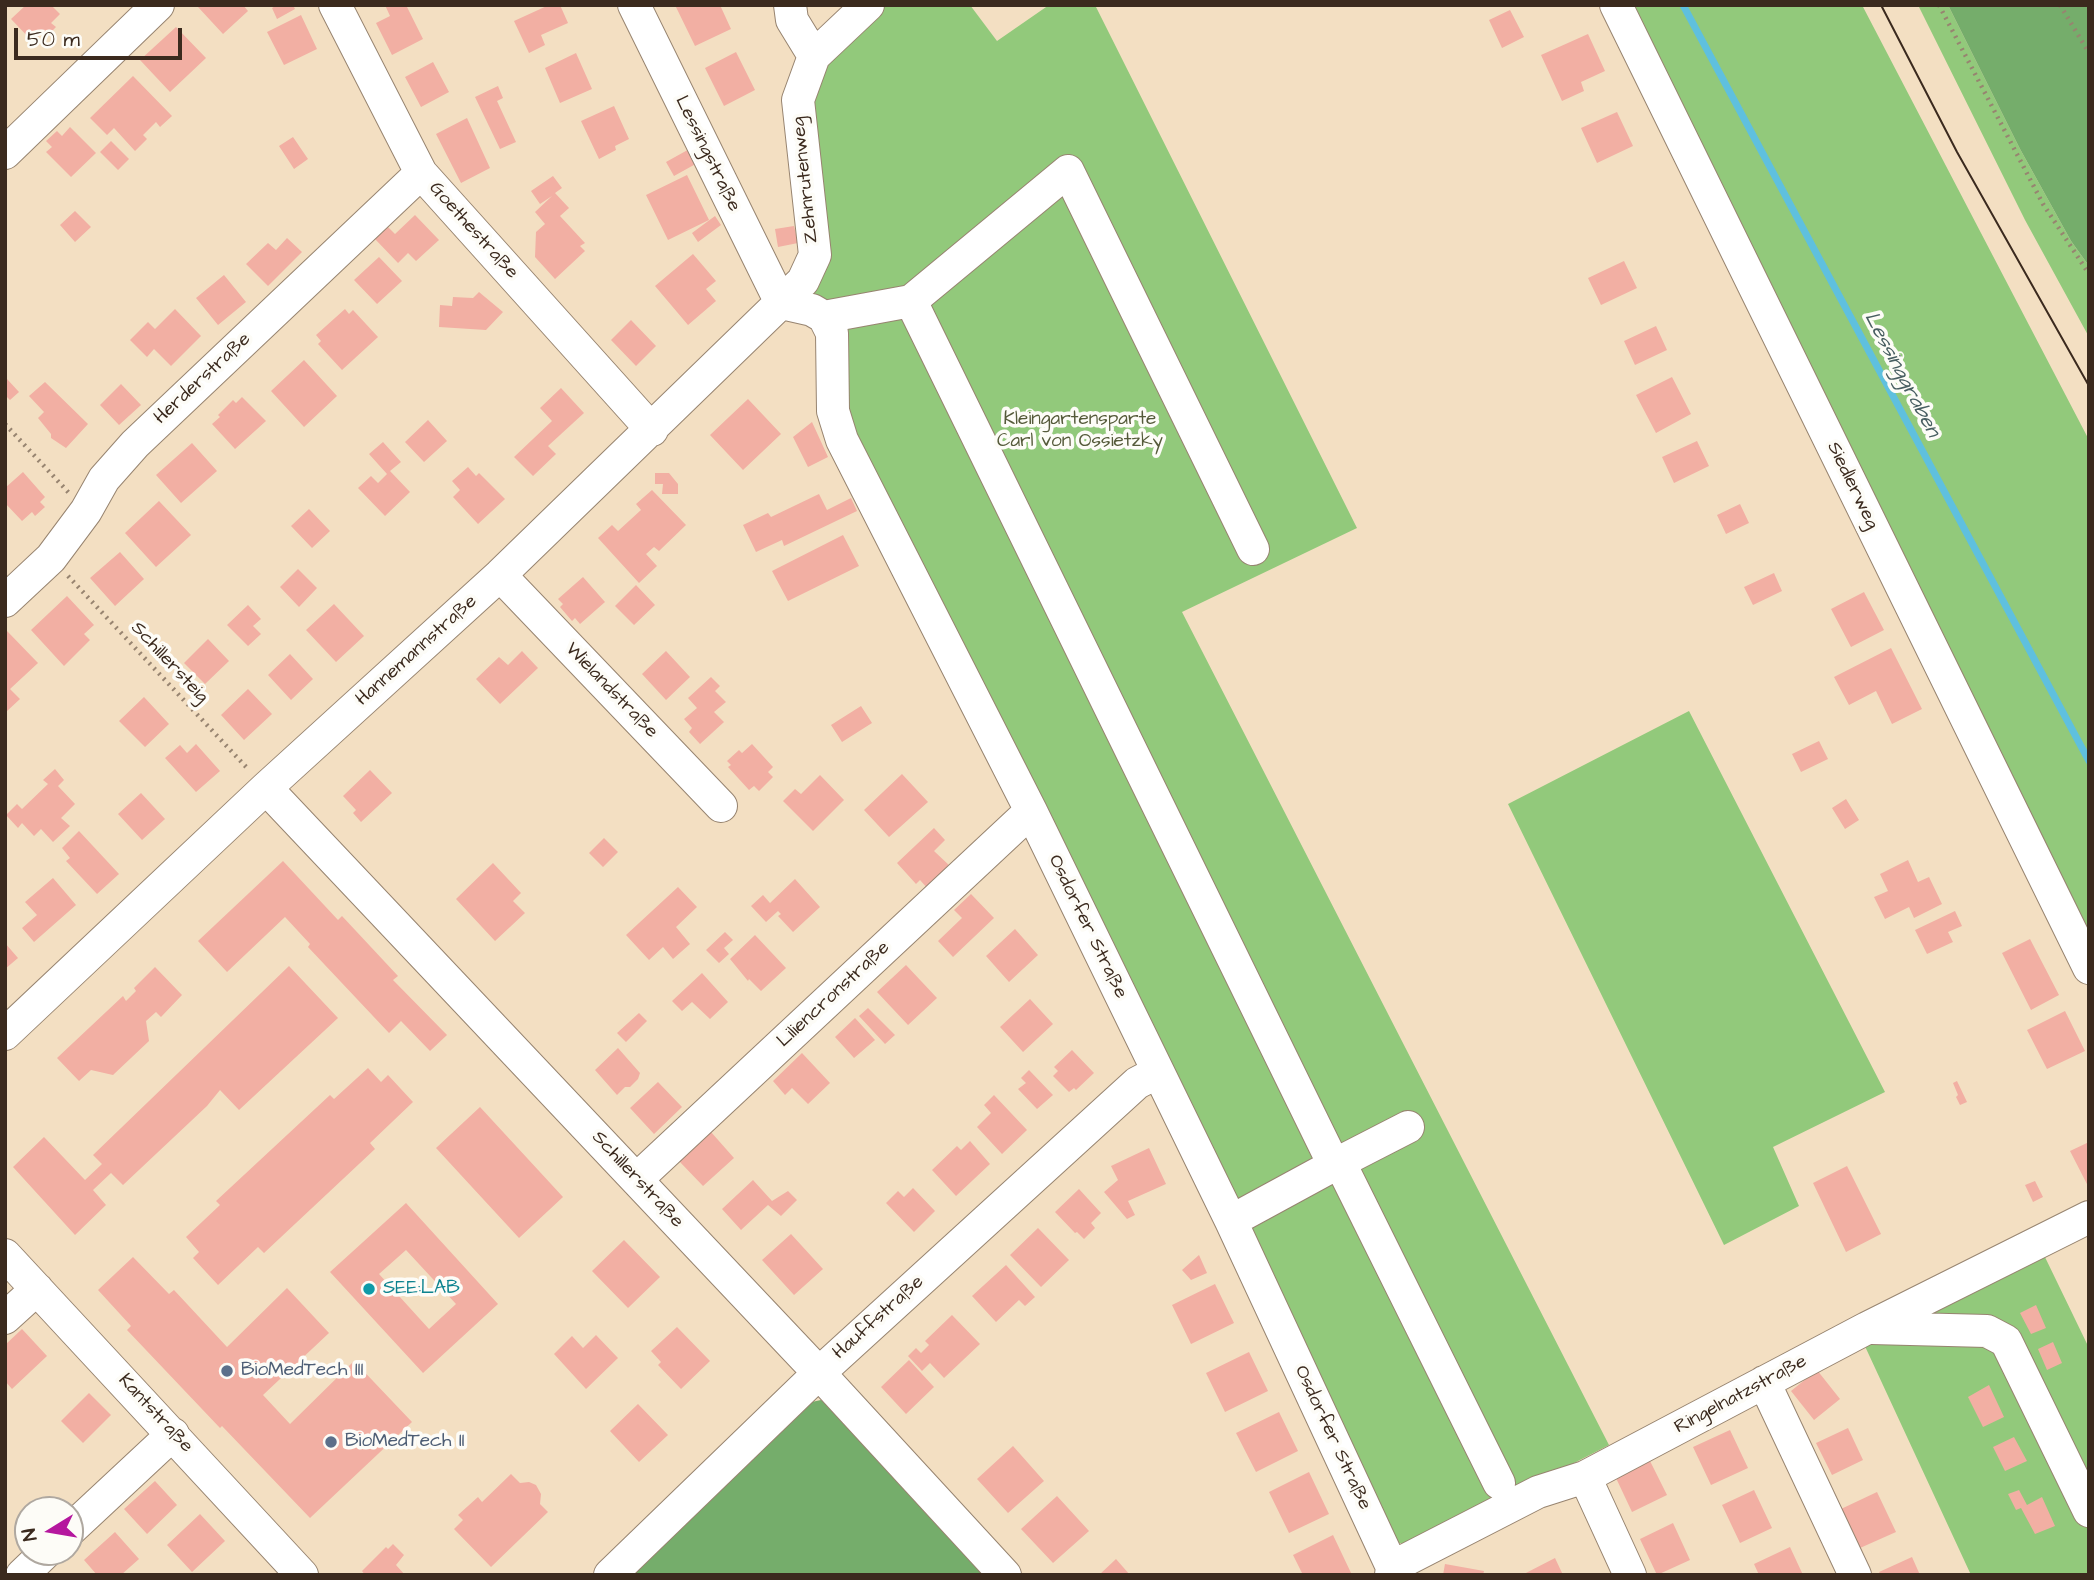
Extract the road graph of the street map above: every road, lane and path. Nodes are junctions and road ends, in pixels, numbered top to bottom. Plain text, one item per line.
1 (158, 5) edge
2 (335, 5) edge
3 (634, 5) edge
4 (790, 5) edge
5 (868, 5) edge
6 (1616, 5) edge
7 (1939, 5) edge
8 (2060, 5) edge
9 (2089, 53) edge
10 (814, 56) junction
11 (5, 153) edge
12 (421, 173) junction
13 (815, 255) joint
14 (2089, 274) edge
15 (911, 302) junction
16 (781, 303) junction
17 (824, 317) junction
18 (5, 424) edge
19 (652, 430) junction
20 (86, 510) junction
21 (1253, 549) dead end
22 (51, 558) junction
23 (500, 575) junction
24 (5, 601) edge
25 (266, 788) junction
26 (721, 806) dead end
27 (1031, 811) junction
28 (2089, 968) edge
29 (5, 1034) edge
30 (1158, 1072) junction
31 (1408, 1127) dead end
32 (1337, 1164) junction
33 (637, 1179) junction
34 (2089, 1217) edge
35 (1231, 1221) junction
36 (5, 1255) edge
37 (37, 1289) junction
38 (5, 1318) edge
39 (1867, 1328) junction
40 (819, 1373) junction
41 (1764, 1382) junction
42 (173, 1434) junction
43 (1585, 1477) junction
44 (1499, 1483) dead end
45 (2089, 1511) edge
46 (84, 1517) edge
47 (1392, 1571) edge
48 (302, 1575) edge
49 (610, 1575) edge
50 (1005, 1575) edge
51 (1630, 1575) edge
52 (1855, 1575) edge

1 - 11 street
2 - 12 street, Goethestraße
3 - 16 street, Lessingstraße
4 - 10 street
5 - 10 street, Zehnrutenweg
6 - 28 street, Siedlerweg
7 - 14 path
8 - 9 path
10 - 13 street, Zehnrutenweg
12 - 19 street, Goethestraße
12 - 20 street, Herderstraße
13 - 16 street, Hannemannstraße
15 - 17 street
15 - 21 street
15 - 32 street
16 - 17 street
16 - 19 street, Hannemannstraße
17 - 27 street, Osdorfer Straße
18 - 20 path
19 - 23 street, Hannemannstraße
20 - 22 street, Herderstraße
22 - 24 street, Herderstraße
22 - 25 path, Schillersteig
23 - 25 street, Hannemannstraße
23 - 26 street, Wielandstraße
25 - 29 street, Hannemannstraße
25 - 33 street, Schillerstraße
27 - 30 street, Osdorfer Straße
27 - 33 street, Liliencronstraße
30 - 35 street, Osdorfer Straße
30 - 40 street, Hauffstraße
31 - 32 street
32 - 35 street
32 - 44 street
33 - 40 street, Schillerstraße
34 - 39 street, Ringelnatzstraße
35 - 47 street, Osdorfer Straße
36 - 37 street, Kantstraße
37 - 38 street
37 - 42 street, Kantstraße
39 - 41 street, Ringelnatzstraße
39 - 45 street
40 - 49 street, Hauffstraße
40 - 50 street, Schillerstraße
41 - 43 street, Ringelnatzstraße
41 - 52 street
42 - 46 street
42 - 48 street, Kantstraße
43 - 47 street, Ringelnatzstraße
43 - 51 street

